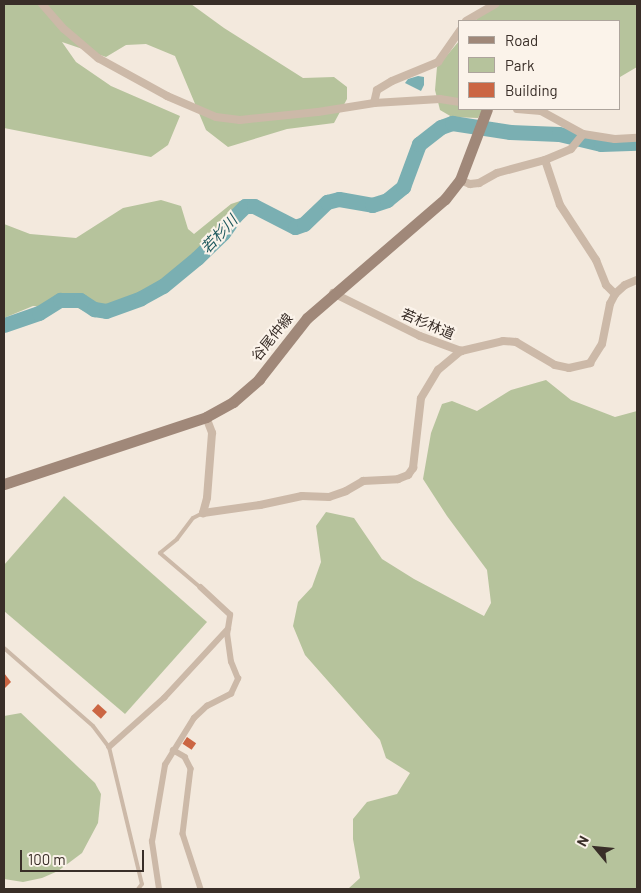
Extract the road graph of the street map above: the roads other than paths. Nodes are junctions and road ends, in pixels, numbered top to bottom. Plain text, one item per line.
1 (42, 4) edge
2 (496, 4) edge
3 (468, 20) edge
4 (458, 33) edge
5 (458, 102) edge
6 (374, 103) junction
7 (529, 110) edge
8 (486, 113) edge
9 (583, 134) junction
10 (637, 138) edge
11 (546, 160) junction
12 (460, 180) junction
13 (637, 280) edge
14 (333, 294) junction
15 (615, 294) junction
16 (461, 351) junction
17 (206, 417) junction
18 (4, 484) edge
19 (203, 513) junction
20 (201, 588) joint
21 (228, 628) junction
22 (4, 648) edge
23 (108, 747) junction
24 (173, 750) junction
25 (138, 889) edge
26 (159, 889) edge
27 (201, 889) edge

1 - 6 street
2 - 3 street
4 - 6 street
5 - 6 street
7 - 9 street
8 - 12 main road, 谷尾仲線
9 - 10 street
9 - 11 street
11 - 12 street
11 - 15 street
12 - 14 main road, 谷尾仲線
13 - 15 street
14 - 16 street, 若杉林道
14 - 17 main road, 谷尾仲線
15 - 16 street, 若杉林道
16 - 19 street
17 - 18 main road, 谷尾仲線
17 - 19 street
19 - 20 lane
20 - 21 street
21 - 23 street
21 - 24 street
22 - 23 lane
23 - 25 lane
24 - 26 street
24 - 27 street

